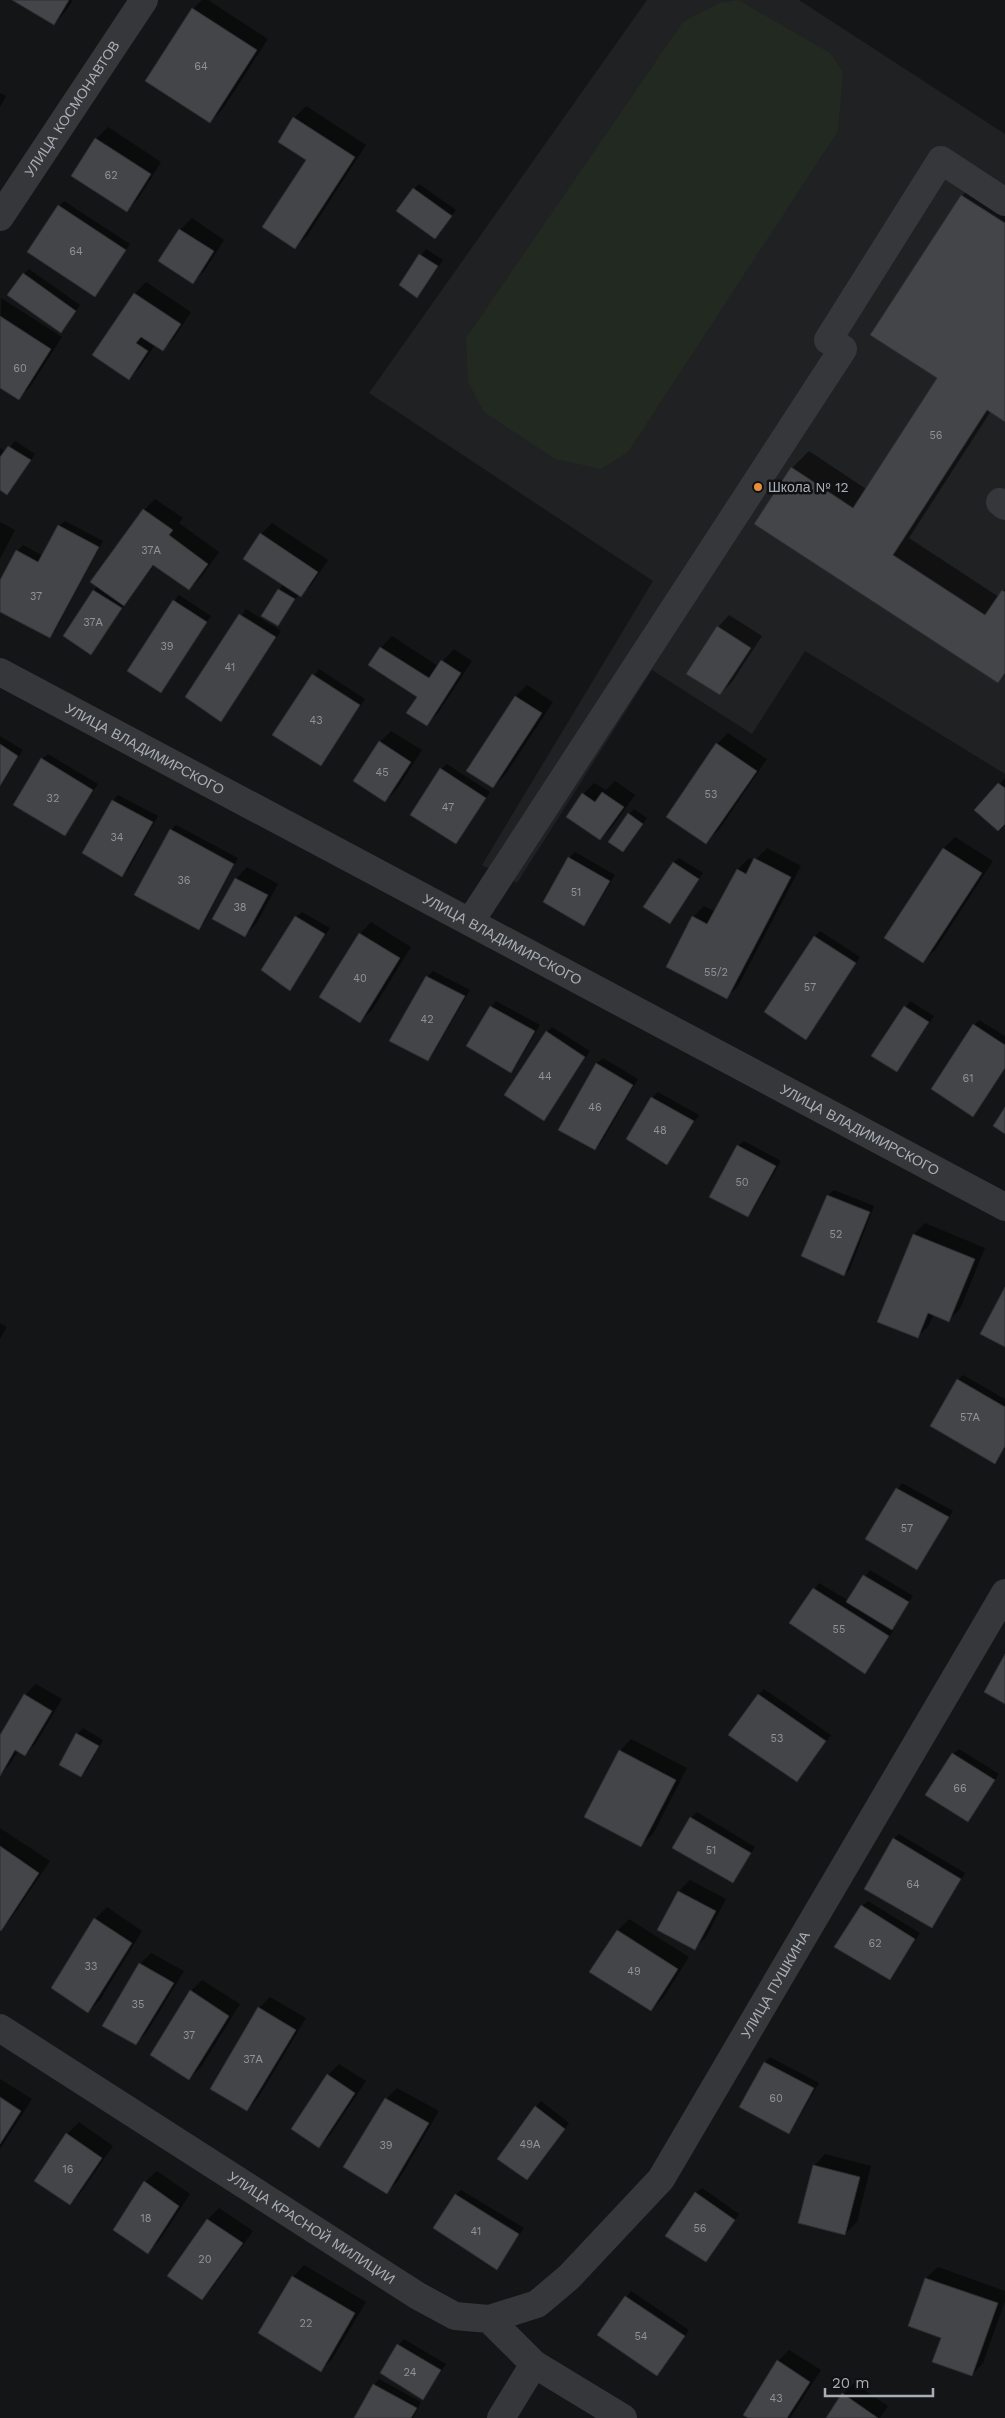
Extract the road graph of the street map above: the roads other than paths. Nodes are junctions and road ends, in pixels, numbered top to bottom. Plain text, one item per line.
1 (144, 0) edge
2 (1005, 202) edge
3 (0, 217) edge
4 (0, 672) edge
5 (470, 922) junction
6 (1005, 1208) edge
7 (1005, 1594) edge
8 (0, 2028) edge
9 (489, 2319) junction
10 (534, 2364) junction
11 (500, 2418) edge
12 (623, 2418) edge

1 - 3 street, УЛИЦА КОСМОНАВТОВ
2 - 5 street
4 - 5 street, УЛИЦА ВЛАДИМИРСКОГО
5 - 6 street, УЛИЦА ВЛАДИМИРСКОГО
7 - 9 street, УЛИЦА ПУШКИНА
8 - 9 street, УЛИЦА КРАСНОЙ МИЛИЦИИ
9 - 10 street
10 - 11 street
10 - 12 street

